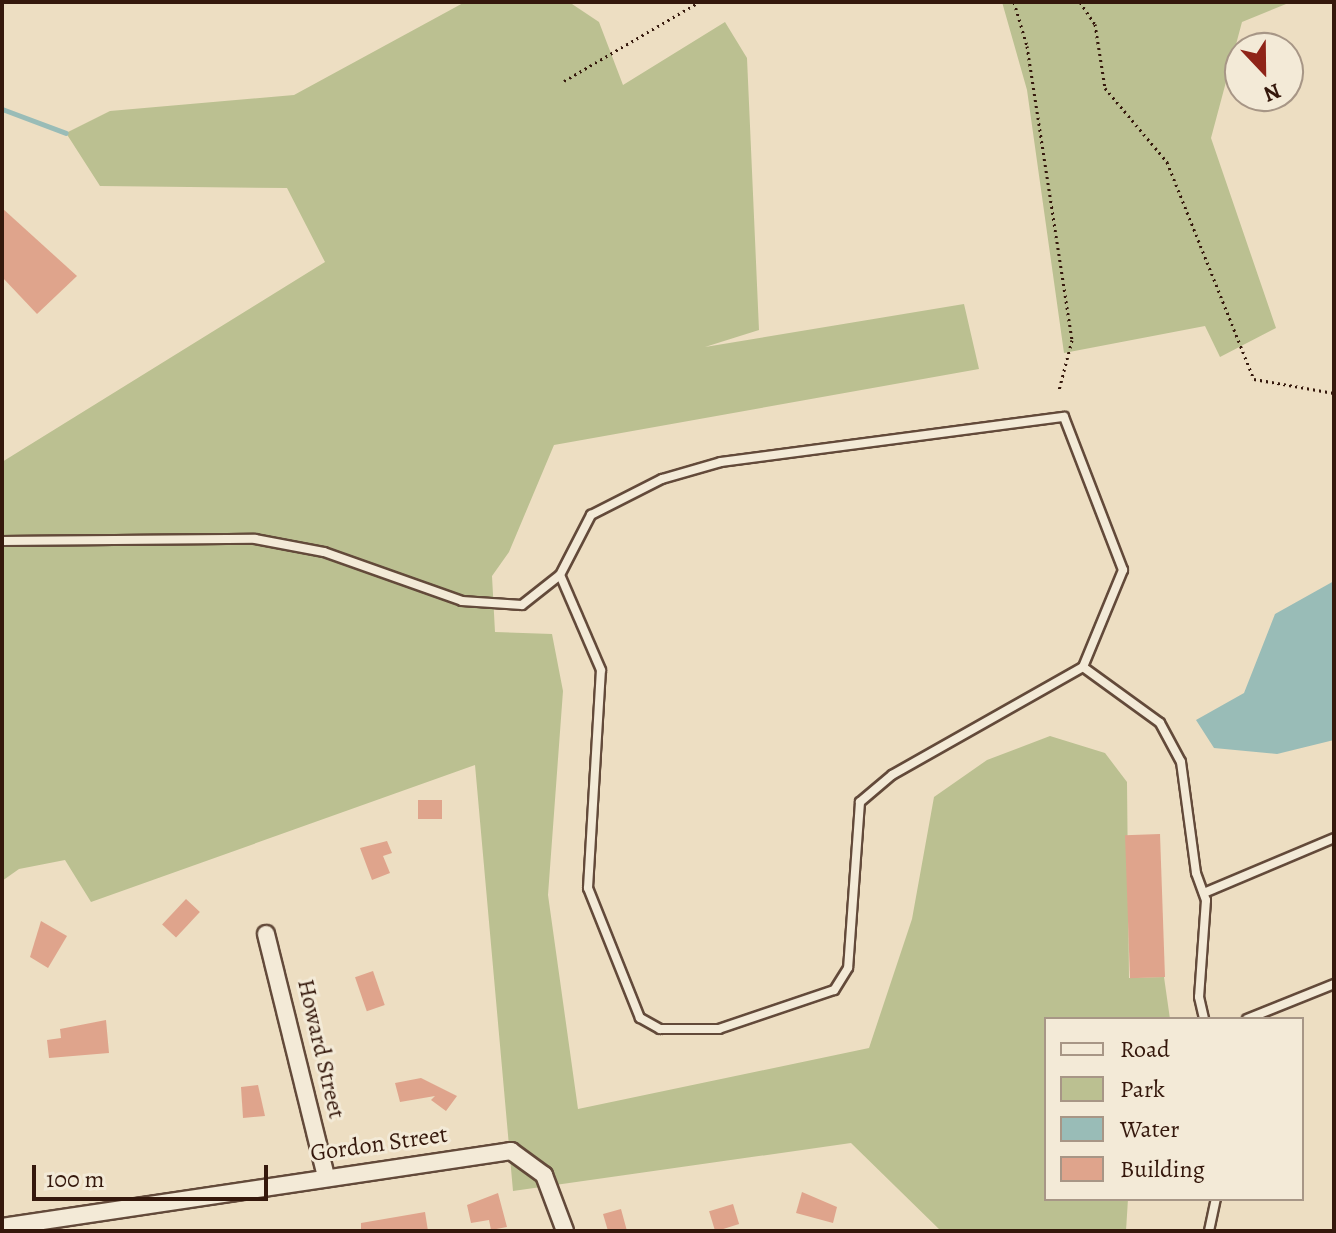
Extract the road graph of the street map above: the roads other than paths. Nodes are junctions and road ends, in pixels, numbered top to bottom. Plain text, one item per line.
1 (2, 541) edge
2 (560, 575) junction
3 (1083, 667) junction
4 (1334, 838) edge
5 (1204, 893) junction
6 (266, 934) dead end
7 (1334, 984) edge
8 (1205, 1017) edge
9 (1252, 1017) edge
10 (326, 1176) junction
11 (1216, 1201) edge
12 (2, 1227) edge
13 (565, 1231) edge
14 (1209, 1231) edge

1 - 2 lane
2 - 3 lane
2 - 3 lane
3 - 5 lane
4 - 5 lane
5 - 8 lane
6 - 10 street, Howard Street
7 - 9 lane
10 - 12 street, Gordon Street
10 - 13 street, Gordon Street
11 - 14 lane

